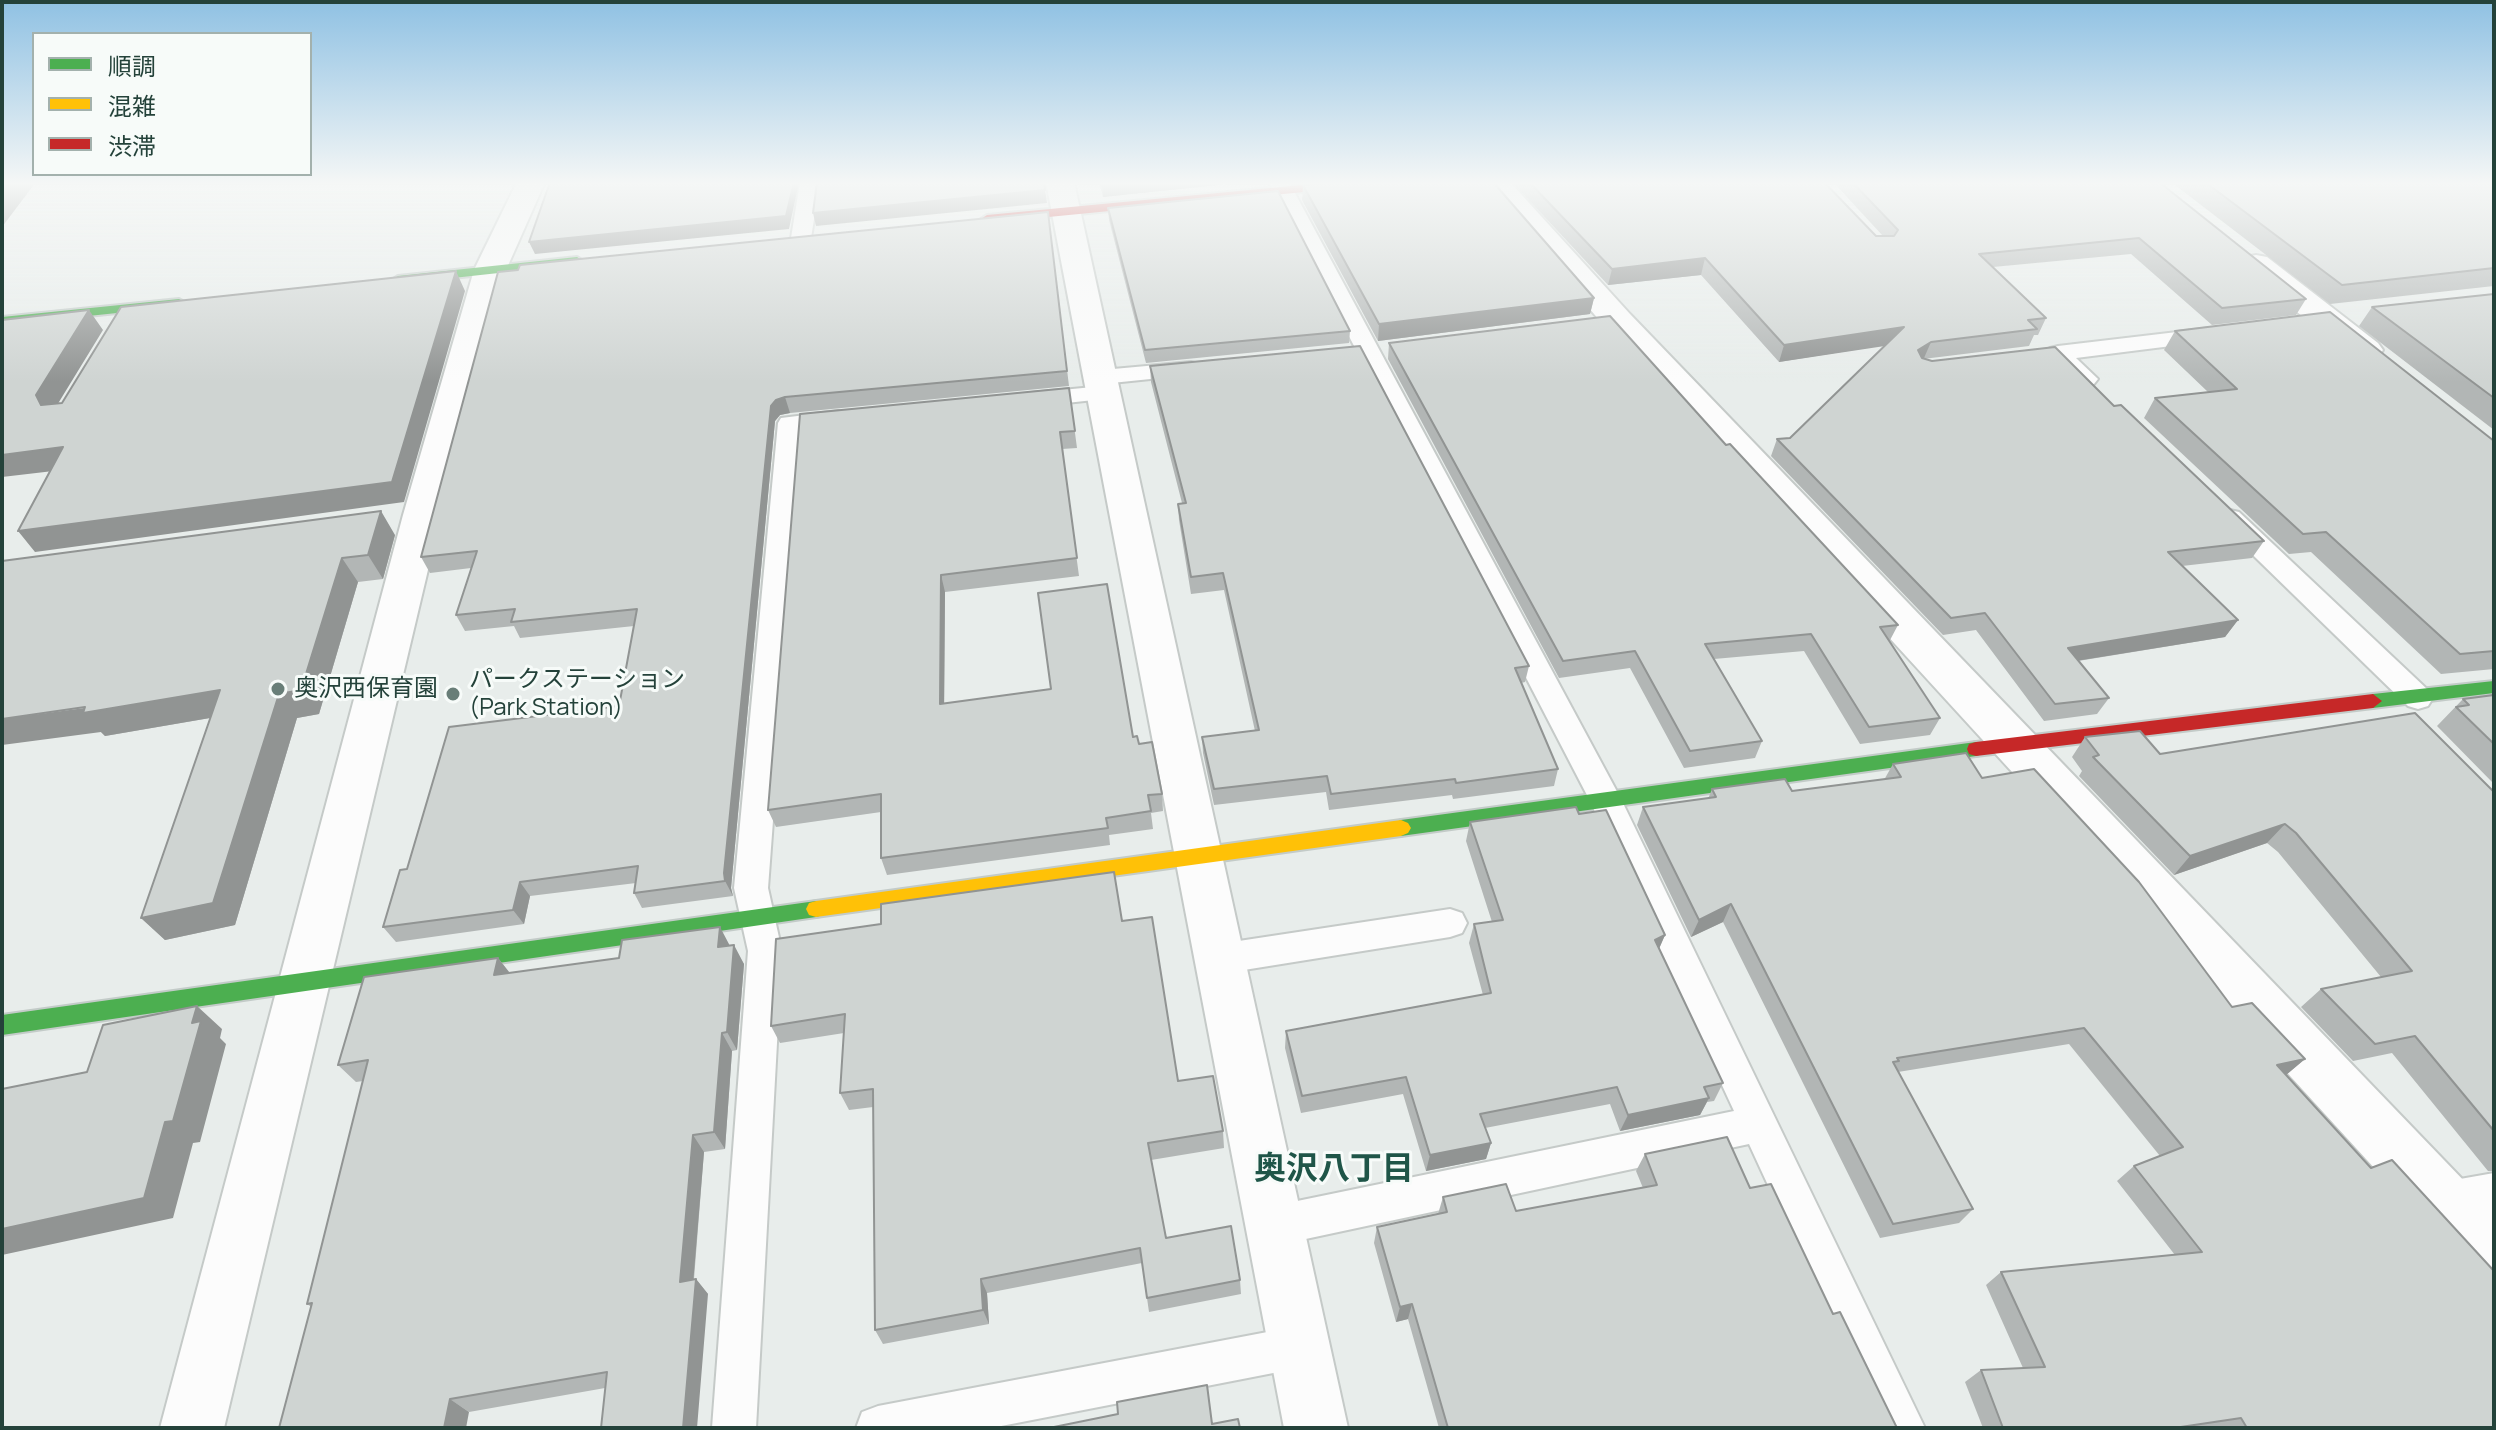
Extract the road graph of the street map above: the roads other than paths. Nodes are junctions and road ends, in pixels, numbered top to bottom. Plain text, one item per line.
1 (500, 249) edge
2 (1073, 249) edge
3 (1310, 249) edge
4 (1546, 249) edge
5 (2237, 249) edge
6 (599, 259) edge
7 (490, 270) junction
8 (376, 282) edge
9 (192, 301) edge
10 (131, 307) junction
11 (2370, 312) dead end
12 (2, 321) edge
13 (2316, 321) junction
14 (2233, 332) edge
15 (115, 335) edge
16 (1399, 349) edge
17 (1360, 353) junction
18 (2058, 353) junction
19 (2029, 356) edge
20 (1211, 367) edge
21 (2388, 368) edge
22 (1103, 385) junction
23 (2103, 396) edge
24 (1010, 402) edge
25 (868, 416) edge
26 (2216, 504) edge
27 (2494, 687) edge
28 (2406, 708) junction
29 (2014, 744) junction
30 (1605, 799) junction
31 (1198, 855) junction
32 (759, 918) junction
33 (1450, 923) dead end
34 (1219, 959) junction
35 (304, 980) junction
36 (2, 1025) edge
37 (1759, 1124) junction
38 (2494, 1192) edge
39 (2443, 1201) junction
40 (1273, 1226) junction
41 (2494, 1255) edge
42 (1299, 1347) junction
43 (192, 1428) edge
44 (734, 1428) edge
45 (878, 1428) edge
46 (1316, 1428) edge
47 (1903, 1428) edge

1 - 7 street
2 - 22 street
3 - 17 lane
4 - 29 street
5 - 13 street
6 - 7 street
7 - 8 street
7 - 35 street
9 - 10 street
10 - 12 street
10 - 15 lane
11 - 13 street
13 - 21 street
14 - 18 lane
16 - 17 lane
17 - 30 lane
18 - 19 lane
18 - 23 lane
20 - 22 lane
22 - 24 lane
22 - 31 street
25 - 32 lane
26 - 28 lane
27 - 28 street
28 - 29 street
29 - 30 street
29 - 39 street
30 - 31 street
30 - 37 lane
31 - 32 street
31 - 34 street
32 - 35 street
32 - 44 lane
33 - 34 lane
34 - 40 street
35 - 36 street
35 - 43 street
37 - 40 lane
37 - 47 lane
38 - 39 lane
39 - 41 street
40 - 42 street
42 - 45 lane
42 - 46 street

